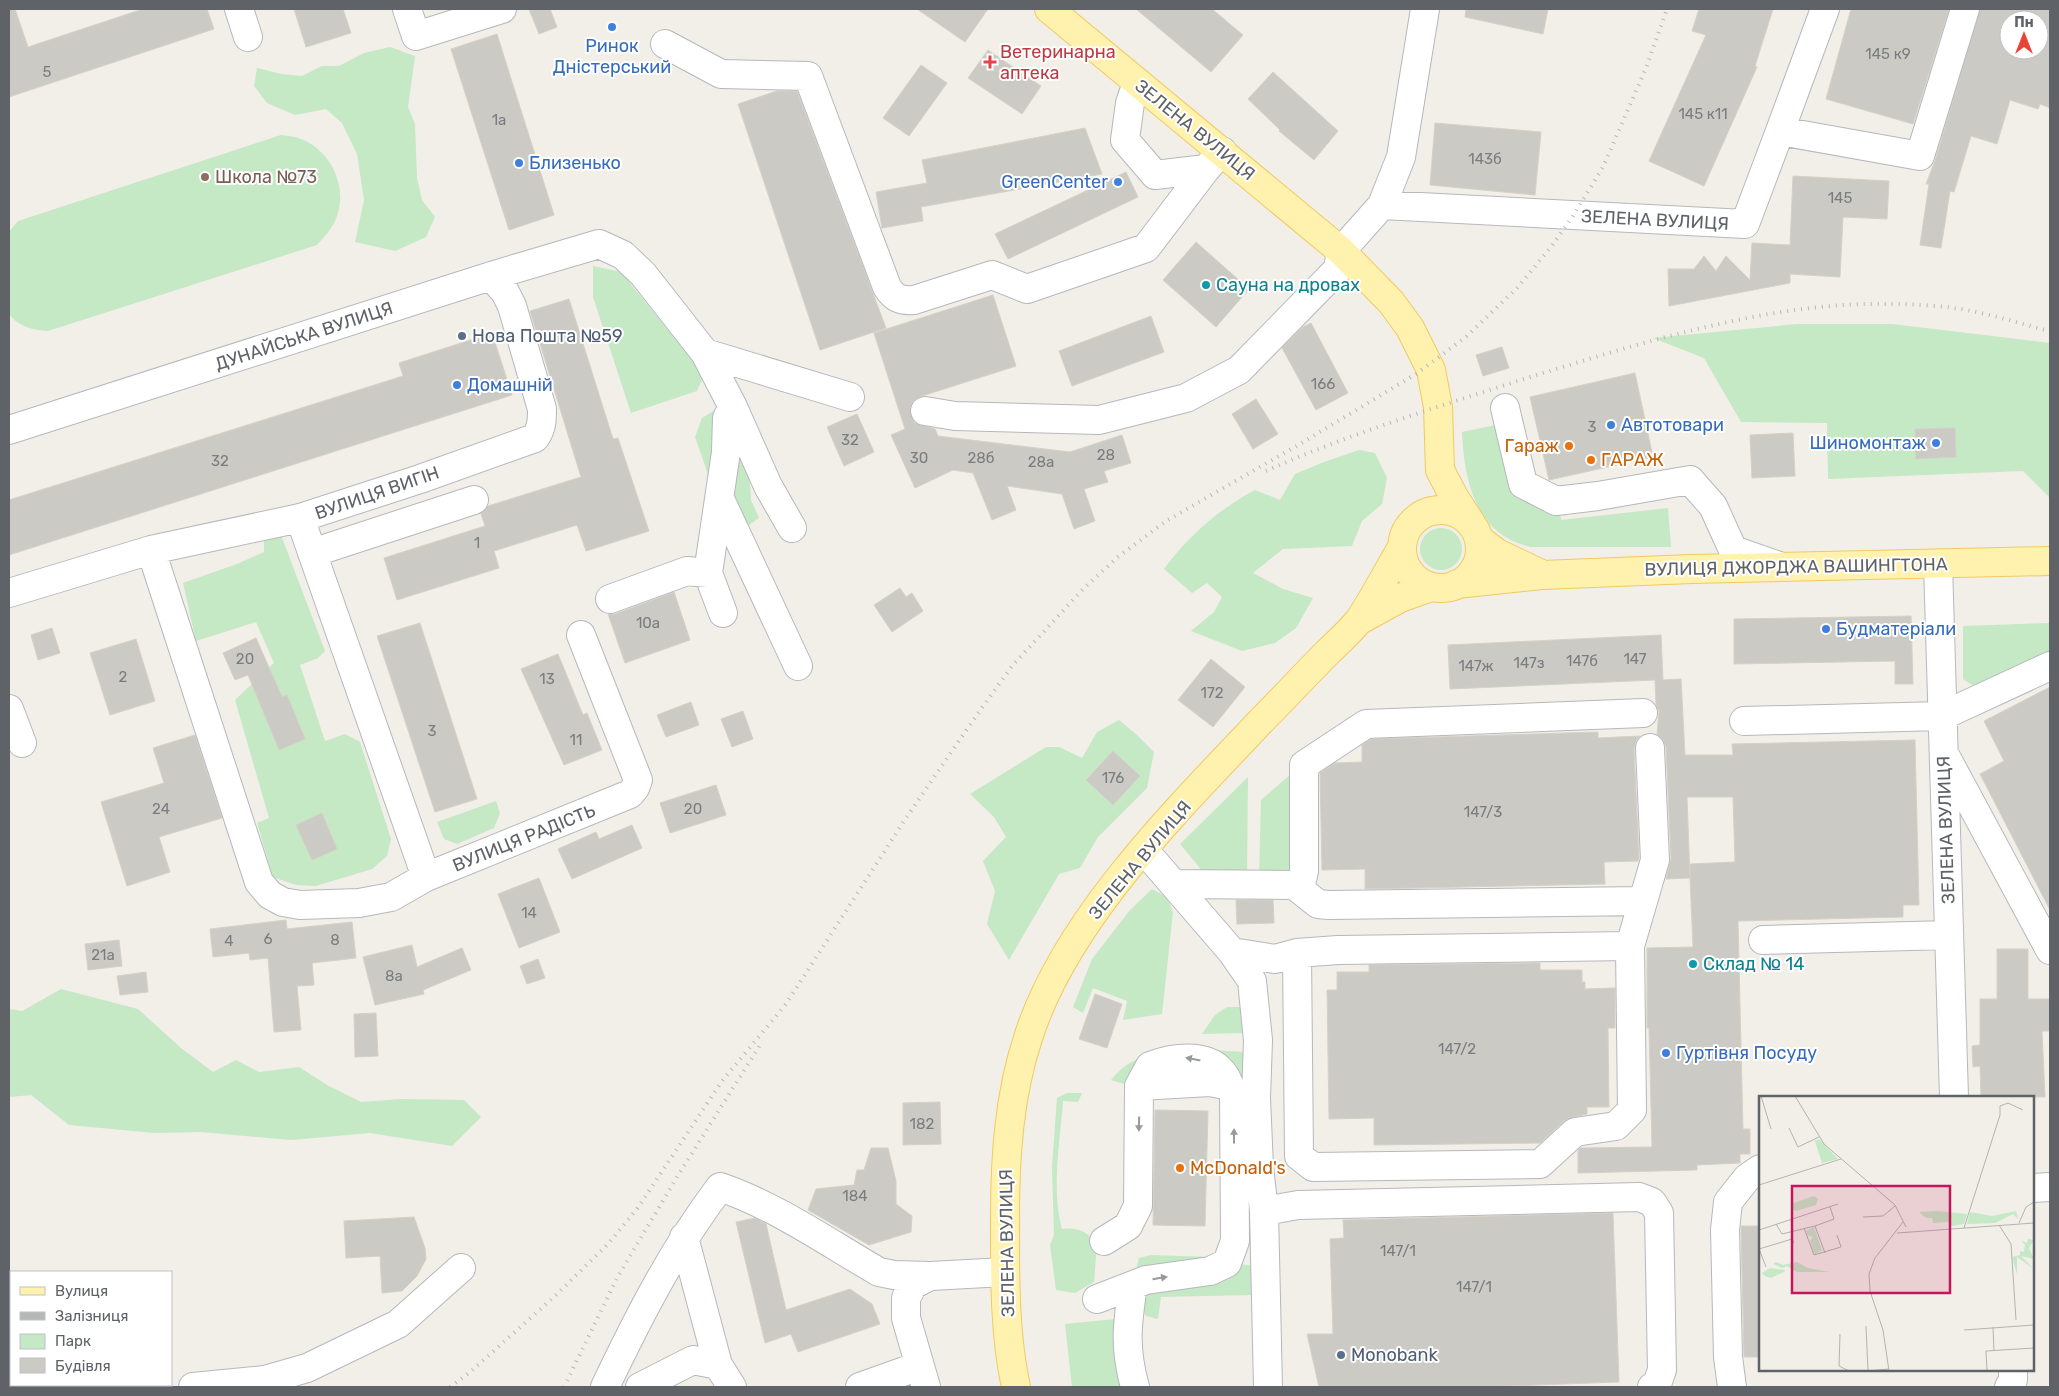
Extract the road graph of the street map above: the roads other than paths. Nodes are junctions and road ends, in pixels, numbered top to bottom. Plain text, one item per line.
1 (239, 9) edge
2 (407, 9) edge
3 (502, 9) edge
4 (1049, 9) edge
5 (1425, 9) edge
6 (1825, 9) edge
7 (1965, 9) edge
8 (248, 37) dead end
9 (665, 44) dead end
10 (1137, 83) junction
11 (1780, 131) junction
12 (1214, 160) junction
13 (1382, 205) junction
14 (1341, 251) junction
15 (491, 276) junction
16 (705, 353) junction
17 (850, 397) dead end
18 (1504, 408) dead end
19 (925, 411) dead end
20 (730, 412) junction
21 (9, 430) edge
22 (1440, 470) junction
23 (420, 479) junction
24 (720, 499) junction
25 (474, 500) dead end
26 (432, 514) junction
27 (300, 518) junction
28 (1416, 518) junction
29 (792, 528) dead end
30 (1476, 532) junction
31 (1402, 547) junction
32 (151, 550) junction
33 (312, 553) junction
34 (2050, 561) edge
35 (1938, 564) junction
36 (1780, 566) junction
37 (708, 573) junction
38 (1542, 575) junction
39 (1444, 586) junction
40 (9, 593) edge
41 (610, 599) dead end
42 (723, 613) dead end
43 (1358, 620) junction
44 (582, 635) dead end
45 (798, 666) dead end
46 (2050, 666) edge
47 (9, 709) edge
48 (1643, 712) dead end
49 (1942, 716) junction
50 (1744, 721) dead end
51 (22, 743) dead end
52 (1650, 748) dead end
53 (1943, 752) junction
54 (1144, 850) junction
55 (426, 878) junction
56 (1174, 884) junction
57 (1294, 885) junction
58 (1643, 901) junction
59 (1949, 936) junction
60 (1763, 940) dead end
61 (1630, 946) junction
62 (2050, 950) edge
63 (1232, 952) junction
64 (1297, 953) junction
65 (1954, 1096) edge
66 (1258, 1156) junction
67 (1299, 1156) junction
68 (1759, 1170) edge
69 (2050, 1187) edge
70 (2034, 1188) edge
71 (1264, 1211) junction
72 (684, 1237) junction
73 (1104, 1241) dead end
74 (461, 1268) dead end
75 (1006, 1272) junction
76 (930, 1276) junction
77 (1134, 1285) junction
78 (1097, 1299) dead end
79 (2013, 1371) edge
80 (725, 1376) edge
81 (922, 1376) edge
82 (192, 1387) edge
83 (605, 1387) edge
84 (640, 1387) edge
85 (860, 1387) edge
86 (1016, 1387) edge
87 (1135, 1387) edge
88 (1268, 1387) edge
89 (1652, 1387) edge
90 (1732, 1387) edge
91 (2009, 1387) edge

1 - 8 street
2 - 3 street
4 - 10 main road, ЗЕЛЕНА ВУЛИЦЯ
5 - 13 street
6 - 11 street
7 - 11 street
9 - 12 street
10 - 12 main road, ЗЕЛЕНА ВУЛИЦЯ
10 - 12 street
11 - 13 street, ЗЕЛЕНА ВУЛИЦЯ
12 - 14 main road, ЗЕЛЕНА ВУЛИЦЯ
13 - 14 street
14 - 19 street
14 - 22 main road, ЗЕЛЕНА ВУЛИЦЯ
15 - 16 street, ДУНАЙСЬКА ВУЛИЦЯ
15 - 21 street, ДУНАЙСЬКА ВУЛИЦЯ
15 - 23 street, ВУЛИЦЯ ВИГІН
16 - 17 street
16 - 20 street
18 - 36 street
20 - 24 street
20 - 29 street
22 - 28 main road, ЗЕЛЕНА ВУЛИЦЯ
22 - 30 main road, ЗЕЛЕНА ВУЛИЦЯ
23 - 26 street
23 - 27 street, ВУЛИЦЯ ВИГІН
24 - 37 street
24 - 45 street
25 - 26 street
26 - 33 street
27 - 32 street
27 - 33 street, ВУЛИЦЯ ВИГІН
28 - 30 main road
28 - 31 main road
30 - 38 main road, ВУЛИЦЯ ДЖОРДЖА ВАШИНГТОНА
30 - 39 main road
31 - 39 main road
31 - 43 main road, ЗЕЛЕНА ВУЛИЦЯ
32 - 40 street
32 - 55 street, ВУЛИЦЯ РАДІСТЬ
33 - 55 street, ВУЛИЦЯ ВИГІН
34 - 35 main road, ВУЛИЦЯ ДЖОРДЖА ВАШИНГТОНА
35 - 36 main road, ВУЛИЦЯ ДЖОРДЖА ВАШИНГТОНА
35 - 49 street, ЗЕЛЕНА ВУЛИЦЯ
36 - 38 main road, ВУЛИЦЯ ДЖОРДЖА ВАШИНГТОНА
37 - 41 street
37 - 42 street
38 - 39 main road, ВУЛИЦЯ ДЖОРДЖА ВАШИНГТОНА
39 - 43 main road, ЗЕЛЕНА ВУЛИЦЯ
43 - 54 main road, ЗЕЛЕНА ВУЛИЦЯ
44 - 55 street, ВУЛИЦЯ РАДІСТЬ
46 - 49 street
47 - 51 street
48 - 57 street
49 - 50 street
49 - 53 street, ЗЕЛЕНА ВУЛИЦЯ
52 - 58 street
53 - 59 street, ЗЕЛЕНА ВУЛИЦЯ
53 - 62 street
54 - 56 street
54 - 75 main road, ЗЕЛЕНА ВУЛИЦЯ
56 - 57 street
56 - 63 street
57 - 58 street
58 - 61 street
59 - 60 street
59 - 65 street, ЗЕЛЕНА ВУЛИЦЯ
61 - 64 street
61 - 67 street
63 - 64 street
63 - 66 street
64 - 67 street
66 - 67 street
66 - 71 street
68 - 90 street
69 - 70 street
71 - 88 street
71 - 89 street
72 - 76 street
72 - 80 street
72 - 83 street
77 -> 73 street
74 - 82 street
75 - 76 street
75 - 86 main road, ЗЕЛЕНА ВУЛИЦЯ
76 - 81 street
77 - 78 street
77 - 87 street
79 - 91 street
80 - 84 street
81 - 85 street

